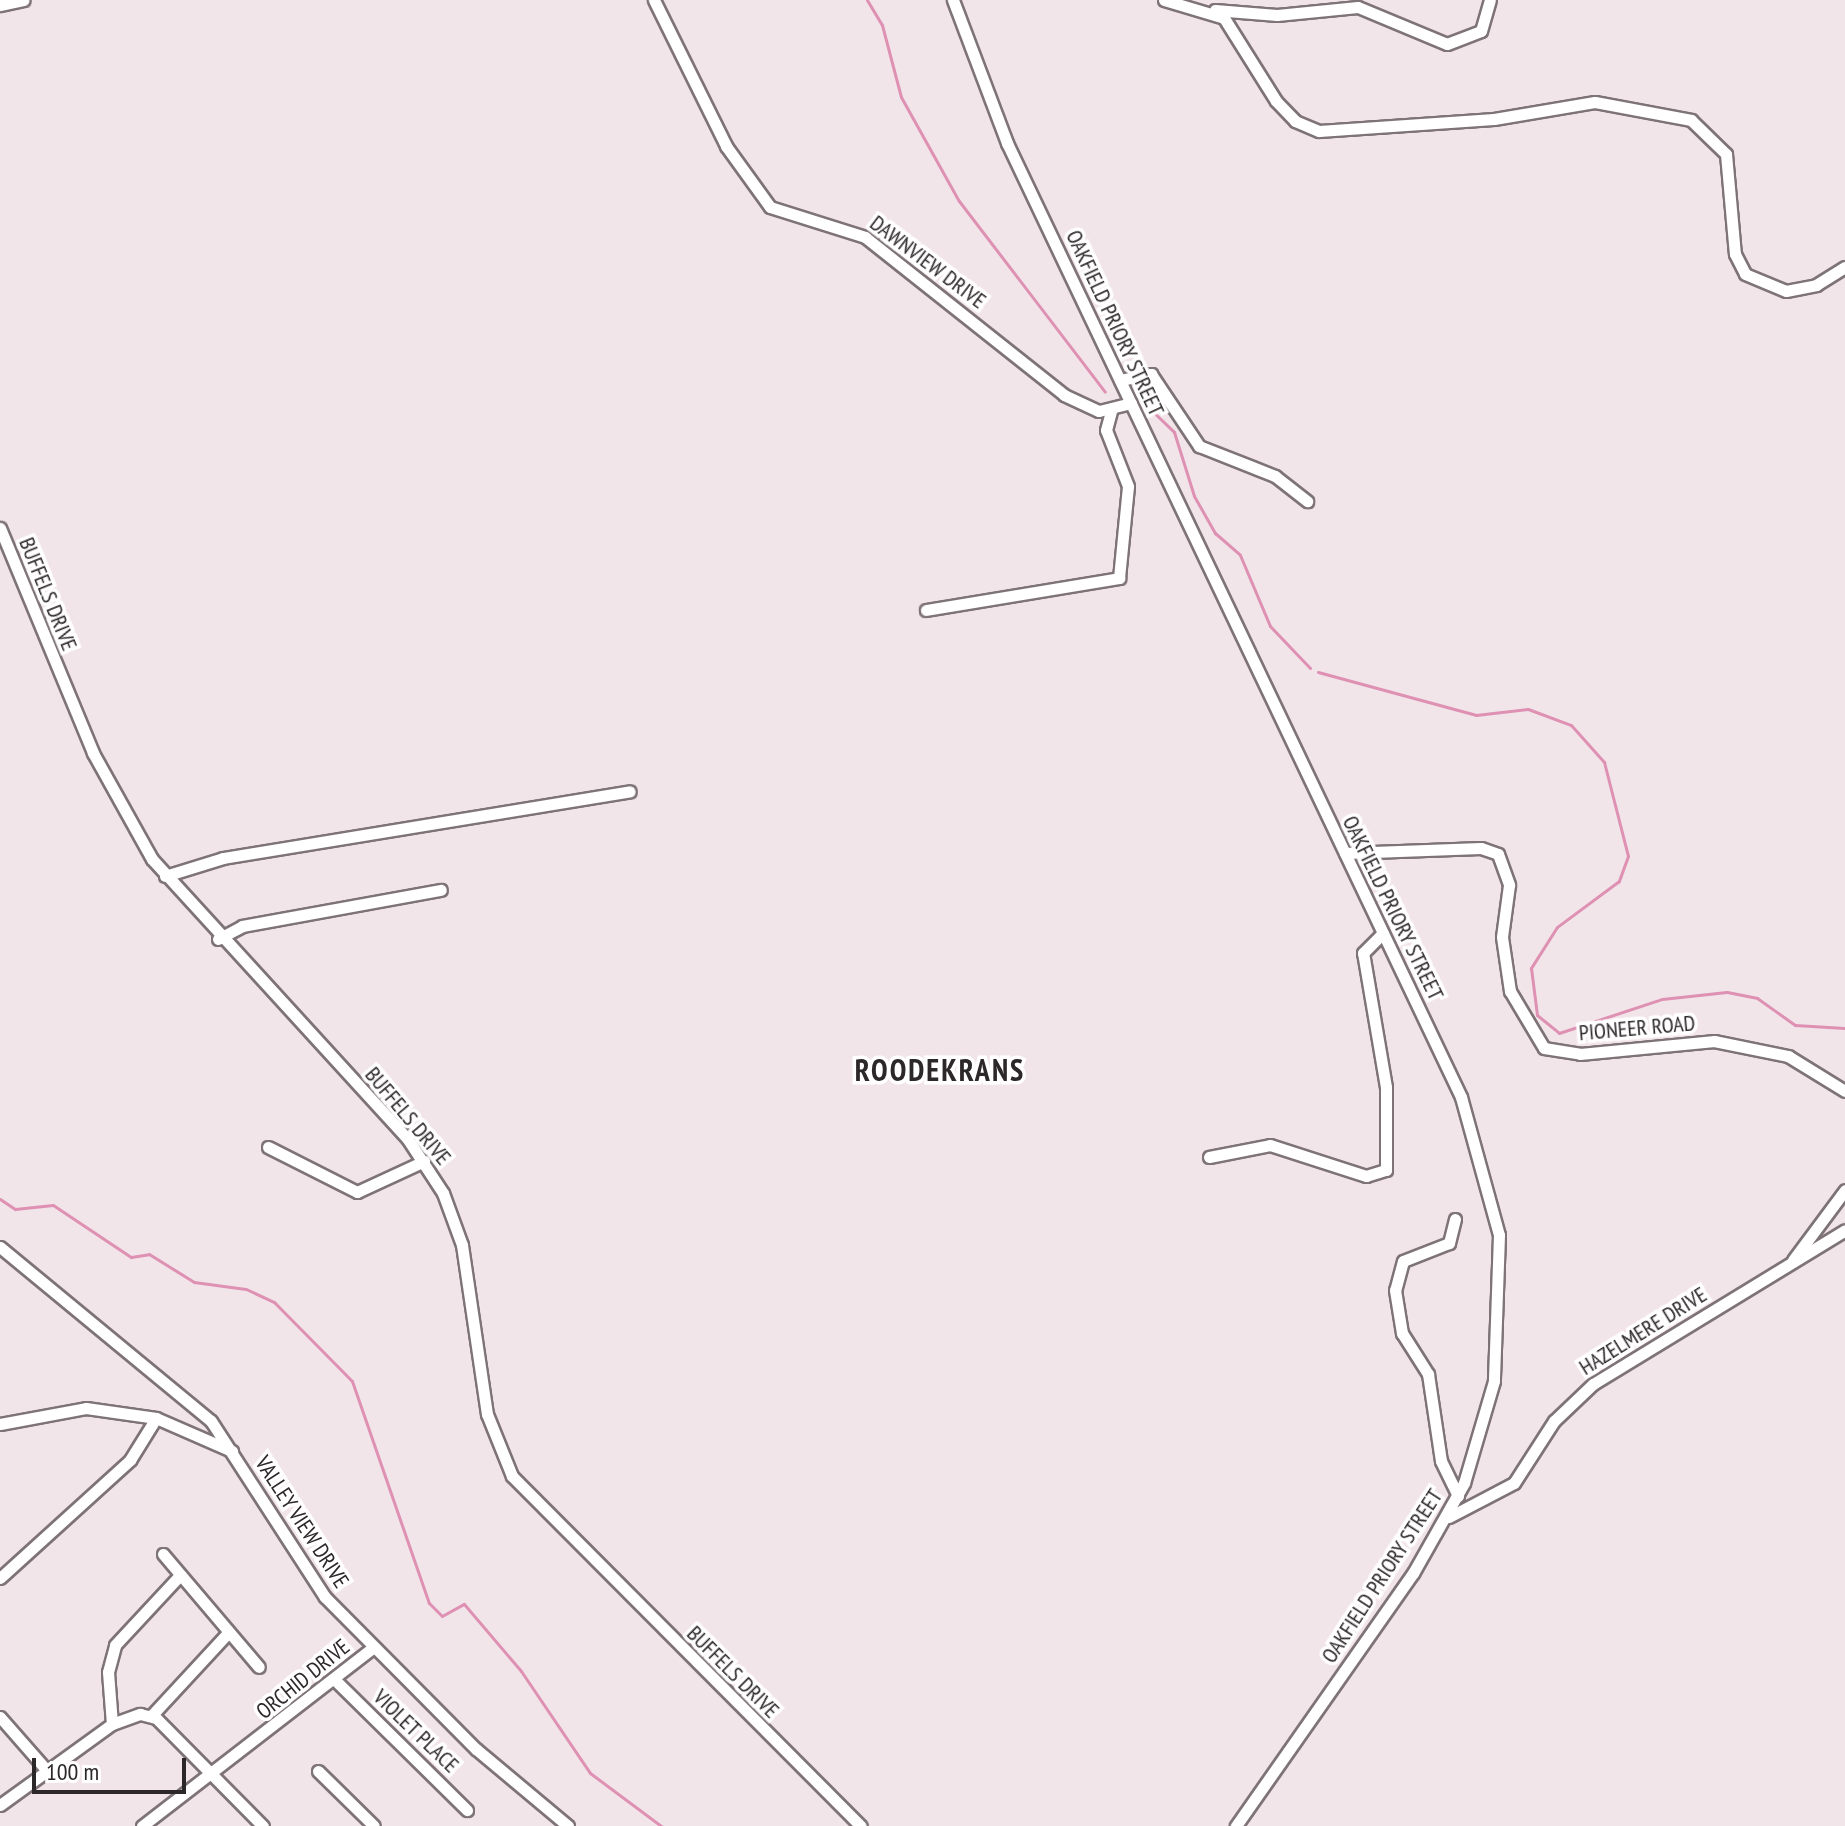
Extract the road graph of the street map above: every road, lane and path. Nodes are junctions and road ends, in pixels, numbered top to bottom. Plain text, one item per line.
1 (23, 0) edge
2 (654, 0) edge
3 (953, 0) edge
4 (1164, 0) edge
5 (1490, 0) edge
6 (0, 5) edge
7 (1211, 10) junction
8 (1845, 267) edge
9 (1120, 380) junction
10 (1131, 403) junction
11 (1111, 411) junction
12 (1307, 501) dead end
13 (0, 528) edge
14 (926, 610) dead end
15 (630, 791) dead end
16 (1345, 853) junction
17 (165, 876) junction
18 (441, 890) dead end
19 (1383, 933) junction
20 (218, 939) junction
21 (1845, 1091) edge
22 (268, 1147) dead end
23 (1209, 1157) dead end
24 (424, 1161) junction
25 (1845, 1190) edge
26 (1455, 1219) dead end
27 (1845, 1230) edge
28 (0, 1247) edge
29 (1789, 1265) junction
30 (156, 1418) junction
31 (0, 1424) edge
32 (232, 1451) junction
33 (1458, 1496) junction
34 (1449, 1517) junction
35 (163, 1554) dead end
36 (180, 1575) junction
37 (0, 1578) edge
38 (227, 1634) junction
39 (372, 1648) junction
40 (259, 1667) dead end
41 (336, 1681) junction
42 (151, 1716) junction
43 (0, 1717) edge
44 (112, 1724) junction
45 (318, 1771) dead end
46 (49, 1773) junction
47 (212, 1774) junction
48 (0, 1805) edge
49 (467, 1810) dead end
50 (142, 1826) edge
51 (263, 1826) edge
52 (374, 1826) edge
53 (568, 1826) edge
54 (861, 1826) edge
55 (1236, 1826) edge

1 - 6 street
2 - 11 street, DAWNVIEW DRIVE
3 - 9 street, OAKFIELD PRIORY STREET
4 - 7 street
5 - 7 street
7 - 8 street
9 - 10 street, OAKFIELD PRIORY STREET
9 - 12 street
10 - 11 street
10 - 16 street, OAKFIELD PRIORY STREET
11 - 14 street
13 - 17 street, BUFFELS DRIVE
15 - 17 street
16 - 19 street, OAKFIELD PRIORY STREET
16 - 21 street, PIONEER ROAD
17 - 20 street, BUFFELS DRIVE
18 - 20 street
19 - 23 street
19 - 33 street, OAKFIELD PRIORY STREET
20 - 24 street, BUFFELS DRIVE
22 - 24 street
24 - 54 street, BUFFELS DRIVE
25 - 29 street
26 - 33 street
27 - 29 street, HAZELMERE DRIVE
28 - 32 street, VALLEY VIEW DRIVE
29 - 34 street, HAZELMERE DRIVE
30 - 31 street
30 - 32 street
30 - 37 street
32 - 39 street, VALLEY VIEW DRIVE
33 - 34 street, OAKFIELD PRIORY STREET
34 - 55 street, OAKFIELD PRIORY STREET
35 - 36 street
36 - 38 street
36 - 44 street
38 - 40 street
38 - 42 street
39 - 41 street, ORCHID DRIVE
39 - 53 street, VALLEY VIEW DRIVE
41 - 47 street, ORCHID DRIVE
41 - 49 street, VIOLET PLACE
42 - 44 street
42 - 47 street
43 - 46 street
44 - 46 street
45 - 52 street
46 - 48 street
47 - 50 street, ORCHID DRIVE
47 - 51 street

